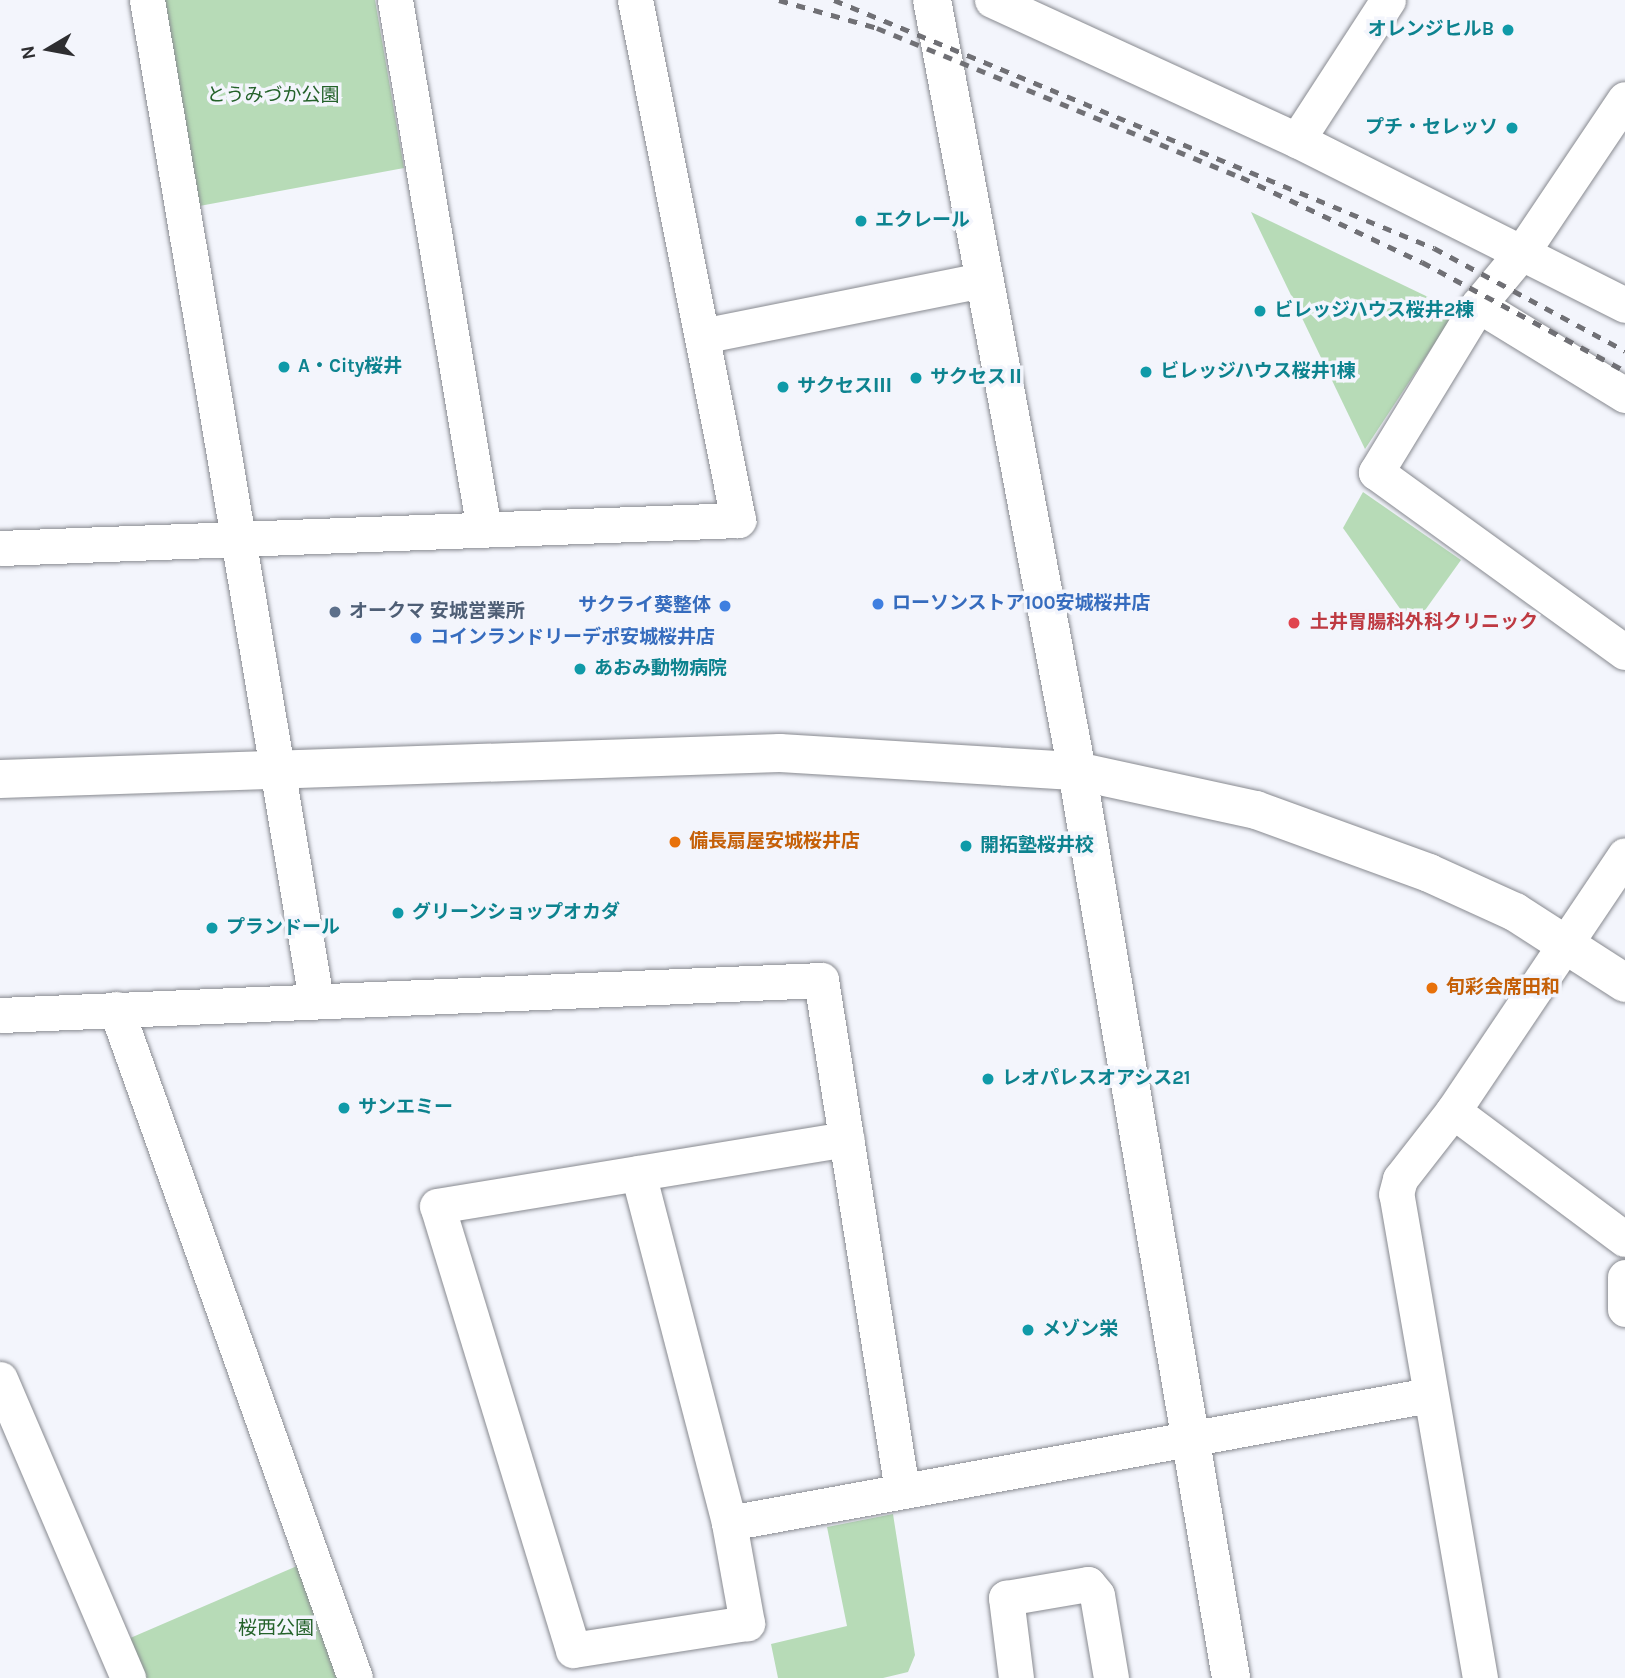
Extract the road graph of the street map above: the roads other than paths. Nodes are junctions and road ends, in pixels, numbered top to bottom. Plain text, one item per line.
1 (147, 0) edge
2 (395, 0) edge
3 (635, 0) edge
4 (932, 0) edge
5 (992, 0) edge
6 (1388, 0) edge
7 (1625, 99) edge
8 (1297, 140) junction
9 (1522, 252) junction
10 (982, 280) junction
11 (1478, 305) junction
12 (1625, 305) edge
13 (702, 336) junction
14 (1625, 394) edge
15 (484, 530) junction
16 (236, 539) junction
17 (0, 548) edge
18 (1625, 652) edge
19 (277, 771) junction
20 (1077, 771) junction
21 (0, 779) edge
22 (1625, 855) edge
23 (1566, 942) junction
24 (1625, 983) edge
25 (316, 999) junction
26 (116, 1009) junction
27 (0, 1015) edge
28 (1454, 1111) junction
29 (847, 1139) junction
30 (638, 1173) junction
31 (1625, 1240) edge
32 (1625, 1277) edge
33 (1625, 1309) edge
34 (0, 1379) edge
35 (1429, 1395) junction
36 (1186, 1441) junction
37 (902, 1490) junction
38 (729, 1523) junction
39 (128, 1678) edge
40 (355, 1678) edge
41 (1016, 1678) edge
42 (1111, 1678) edge
43 (1231, 1678) edge
44 (1480, 1678) edge

1 - 16 street
2 - 15 street
3 - 13 street
4 - 10 street
5 - 8 street
6 - 8 street
7 - 9 street
8 - 9 street
9 - 11 street
9 - 12 street
10 - 13 street
10 - 20 street
11 - 14 street
11 - 18 street
13 - 15 street
15 - 16 street
16 - 17 street
16 - 19 street
19 - 20 street
19 - 21 street
19 - 25 street
20 - 23 street
20 - 36 street
22 - 23 street
23 - 24 street
23 - 28 street
25 - 26 street
25 - 29 street
26 - 27 street
26 - 40 street
28 - 31 street
28 - 35 street
29 - 30 street
29 - 37 street
30 - 38 street
30 - 38 street
32 - 33 street
34 - 39 street
35 - 36 street
35 - 44 street
36 - 37 street
36 - 43 street
37 - 38 street
41 - 42 street

